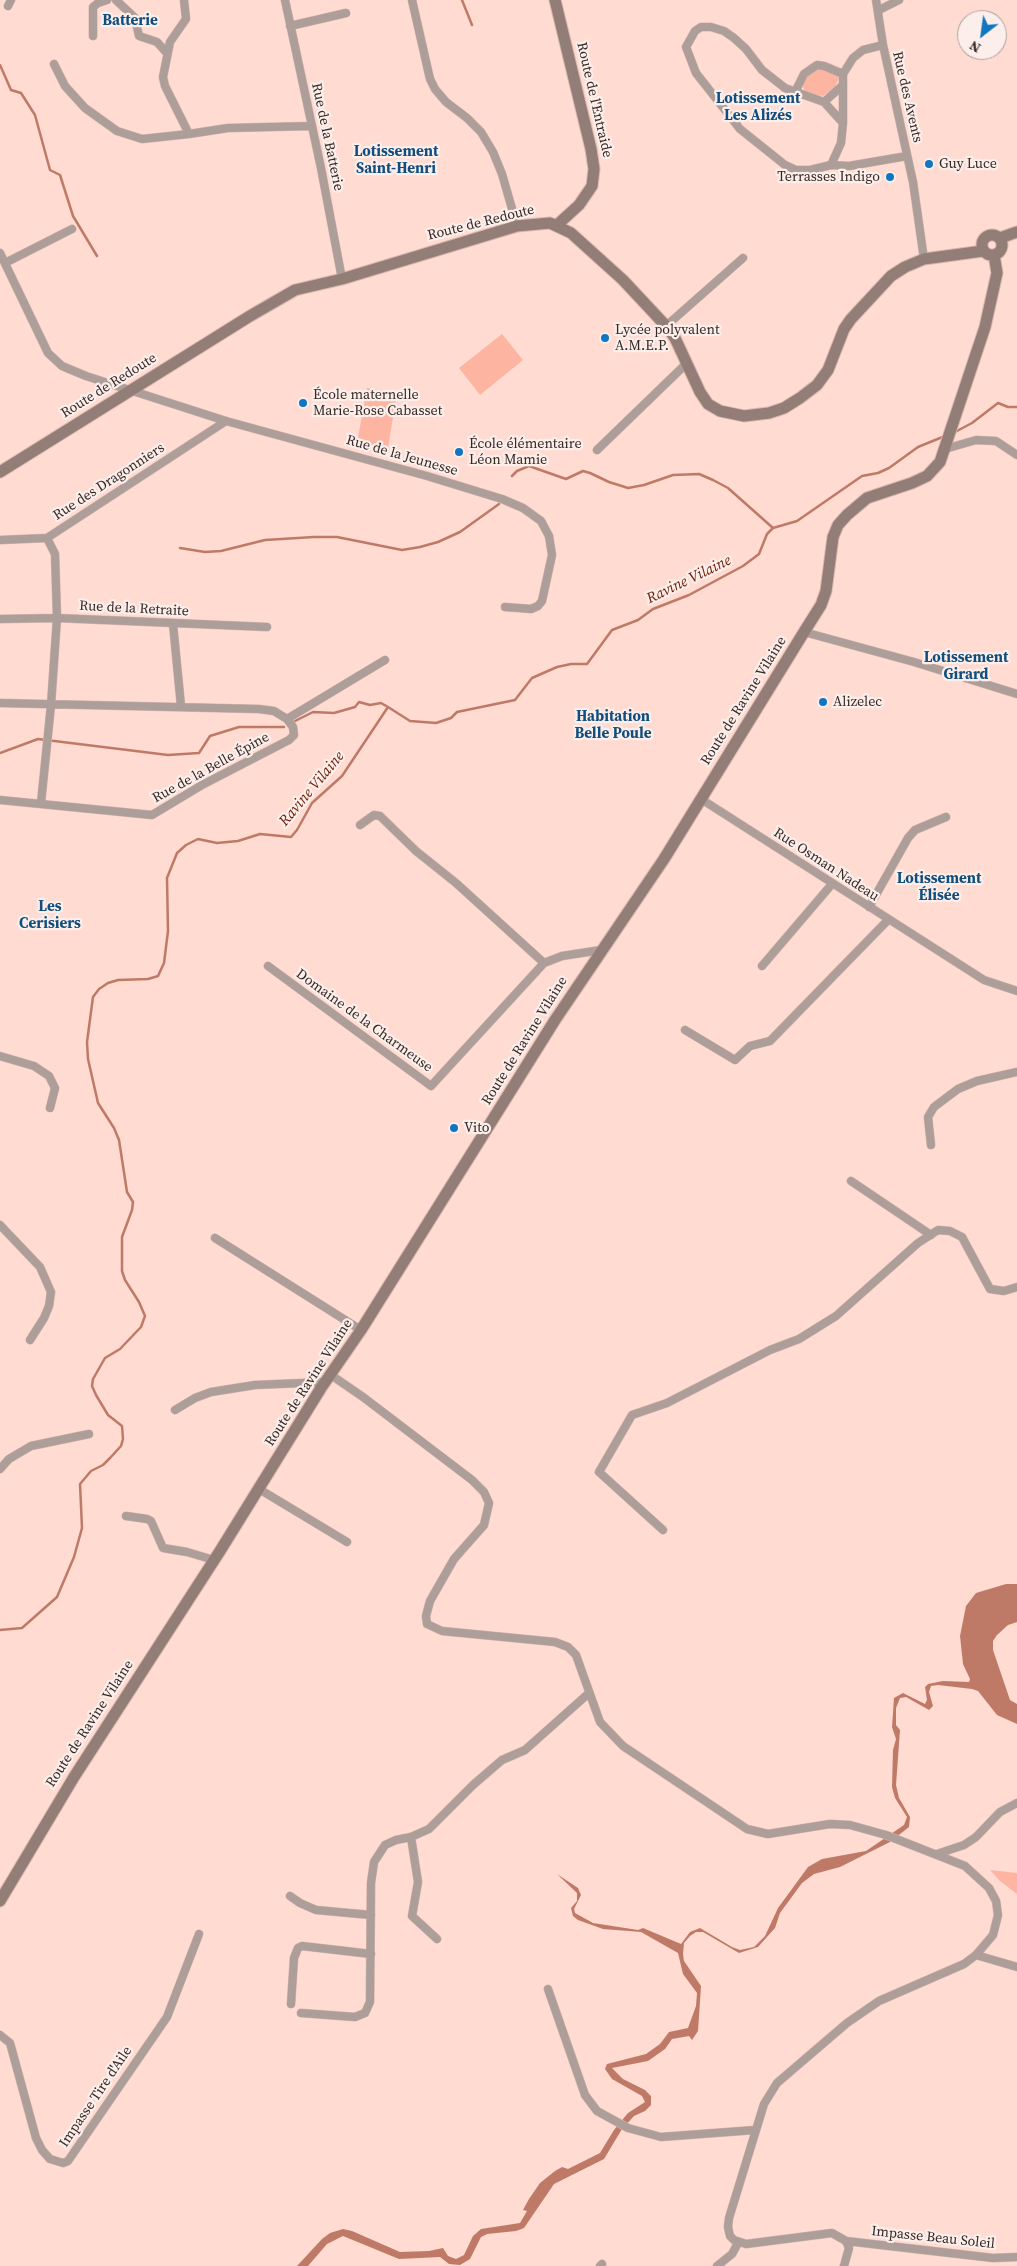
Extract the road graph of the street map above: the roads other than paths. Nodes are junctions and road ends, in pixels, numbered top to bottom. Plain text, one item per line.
1 (107, 0) edge
2 (116, 0) edge
3 (184, 0) edge
4 (285, 0) edge
5 (412, 0) edge
6 (555, 0) edge
7 (876, 0) edge
8 (899, 0) edge
9 (879, 10) junction
10 (346, 13) dead end
11 (290, 26) junction
12 (93, 36) dead end
13 (883, 45) junction
14 (166, 52) junction
15 (54, 64) dead end
16 (843, 74) junction
17 (842, 85) junction
18 (795, 92) junction
19 (824, 102) junction
20 (843, 123) junction
21 (312, 126) junction
22 (190, 134) junction
23 (908, 156) junction
24 (831, 165) junction
25 (557, 225) junction
26 (518, 226) junction
27 (72, 229) dead end
28 (1017, 232) edge
29 (1000, 238) junction
30 (983, 250) junction
31 (0, 253) edge
32 (994, 255) junction
33 (743, 258) dead end
34 (924, 259) junction
35 (5, 263) junction
36 (342, 279) junction
37 (666, 326) junction
38 (687, 363) junction
39 (132, 390) junction
40 (226, 421) junction
41 (946, 445) junction
42 (597, 450) dead end
43 (1017, 455) edge
44 (0, 472) edge
45 (47, 538) junction
46 (0, 540) edge
47 (505, 607) dead end
48 (57, 618) junction
49 (0, 619) edge
50 (173, 624) junction
51 (267, 626) dead end
52 (804, 632) junction
53 (385, 660) dead end
54 (1017, 694) edge
55 (0, 703) edge
56 (51, 705) junction
57 (180, 706) junction
58 (287, 719) junction
59 (701, 799) junction
60 (0, 800) edge
61 (41, 803) junction
62 (946, 817) dead end
63 (360, 825) dead end
64 (832, 884) junction
65 (869, 907) junction
66 (888, 920) junction
67 (601, 950) junction
68 (544, 963) junction
69 (268, 966) dead end
70 (762, 966) dead end
71 (1017, 991) edge
72 (685, 1030) dead end
73 (0, 1056) edge
74 (1017, 1072) edge
75 (50, 1108) dead end
76 (931, 1145) dead end
77 (851, 1181) dead end
78 (0, 1225) edge
79 (931, 1235) junction
80 (215, 1238) dead end
81 (1017, 1287) edge
82 (361, 1330) junction
83 (30, 1340) dead end
84 (328, 1379) junction
85 (175, 1410) dead end
86 (89, 1434) dead end
87 (0, 1469) edge
88 (259, 1490) junction
89 (126, 1516) dead end
90 (663, 1530) dead end
91 (347, 1542) dead end
92 (214, 1560) junction
93 (589, 1693) junction
94 (1017, 1803) edge
95 (411, 1837) junction
96 (937, 1854) junction
97 (290, 1896) dead end
98 (0, 1901) edge
99 (371, 1915) junction
100 (199, 1934) dead end
101 (437, 1939) dead end
102 (371, 1954) junction
103 (976, 1955) junction
104 (1017, 1967) edge
105 (548, 1990) dead end
106 (291, 2004) dead end
107 (301, 2013) dead end
108 (0, 2035) edge
109 (755, 2130) junction
110 (846, 2241) junction
111 (738, 2243) junction
112 (1017, 2257) edge
113 (717, 2266) edge
114 (844, 2266) edge

1 - 12 street
2 - 14 street
3 - 14 street
4 - 11 street, Rue de la Batterie
5 - 26 street
6 - 25 main road, Route de l'Entraide
7 - 9 street, Rue des Avents
8 - 9 street
9 - 13 street, Rue des Avents
10 - 11 street
11 - 21 street, Rue de la Batterie
13 - 16 street
13 - 23 street, Rue des Avents
14 - 22 street
15 - 22 street
16 - 17 street
16 - 18 street
17 - 19 street
17 - 20 street
18 - 19 street
18 - 24 street
19 - 20 street
20 - 24 street
21 - 22 street
21 - 36 street, Rue de la Batterie
23 - 24 street
23 - 34 street, Rue des Avents
25 - 26 main road, Route de Redoute
25 - 37 main road
26 - 36 main road, Route de Redoute
27 - 35 street
28 - 29 main road
29 - 30 main road
29 - 32 main road
30 - 32 main road
30 - 34 main road
31 - 35 street, Rue de la Jeunesse
32 - 41 main road, Route de Ravine Vilaine
33 - 37 street
34 - 38 main road
35 - 39 street, Rue de la Jeunesse
36 - 39 main road, Route de Redoute
37 - 38 main road
38 - 42 street
39 - 40 street, Rue de la Jeunesse
39 - 44 main road, Route de Redoute
40 - 45 street, Rue des Dragonniers
40 - 47 street, Rue de la Jeunesse
41 - 43 street
41 - 52 main road, Route de Ravine Vilaine
45 - 46 street
45 - 48 street, Rue des Dragonniers
48 - 49 street, Rue de la Retraite
48 - 50 street, Rue de la Retraite
48 - 56 street, Rue des Dragonniers
50 - 51 street, Rue de la Retraite
50 - 57 street
52 - 54 street
52 - 59 main road, Route de Ravine Vilaine
53 - 58 street
55 - 56 street
56 - 57 street
56 - 61 street, Rue des Dragonniers
57 - 58 street
58 - 61 street, Rue de la Belle Épine
59 - 64 street, Rue Osman Nadeau
59 - 67 main road, Route de Ravine Vilaine
60 - 61 street, Rue de la Belle Épine
62 - 65 street
63 - 68 street
64 - 65 street, Rue Osman Nadeau
64 - 70 street
65 - 66 street, Rue Osman Nadeau
66 - 71 street, Rue Osman Nadeau
66 - 72 street
67 - 68 street
67 - 82 main road, Route de Ravine Vilaine
68 - 69 street, Domaine de la Charmeuse
73 - 75 street
74 - 76 street
77 - 79 street
78 - 83 street
79 - 81 street
79 - 90 street
80 - 82 street
82 - 84 main road, Route de Ravine Vilaine
84 - 85 street
84 - 88 main road, Route de Ravine Vilaine
84 - 93 street
86 - 87 street
88 - 91 street
88 - 92 main road, Route de Ravine Vilaine
89 - 92 street
92 - 98 main road, Route de Ravine Vilaine
93 - 95 street
93 - 96 street
94 - 96 street
95 - 99 street
95 - 101 street
96 - 103 street
97 - 99 street
99 - 102 street
100 - 108 street, Impasse Tire d'Aile
102 - 106 street
102 - 107 street
103 - 104 street
103 - 109 street
105 - 109 street
109 - 111 street
110 - 111 street, Impasse Beau Soleil
110 - 112 street, Impasse Beau Soleil
110 - 114 street
111 - 113 street

